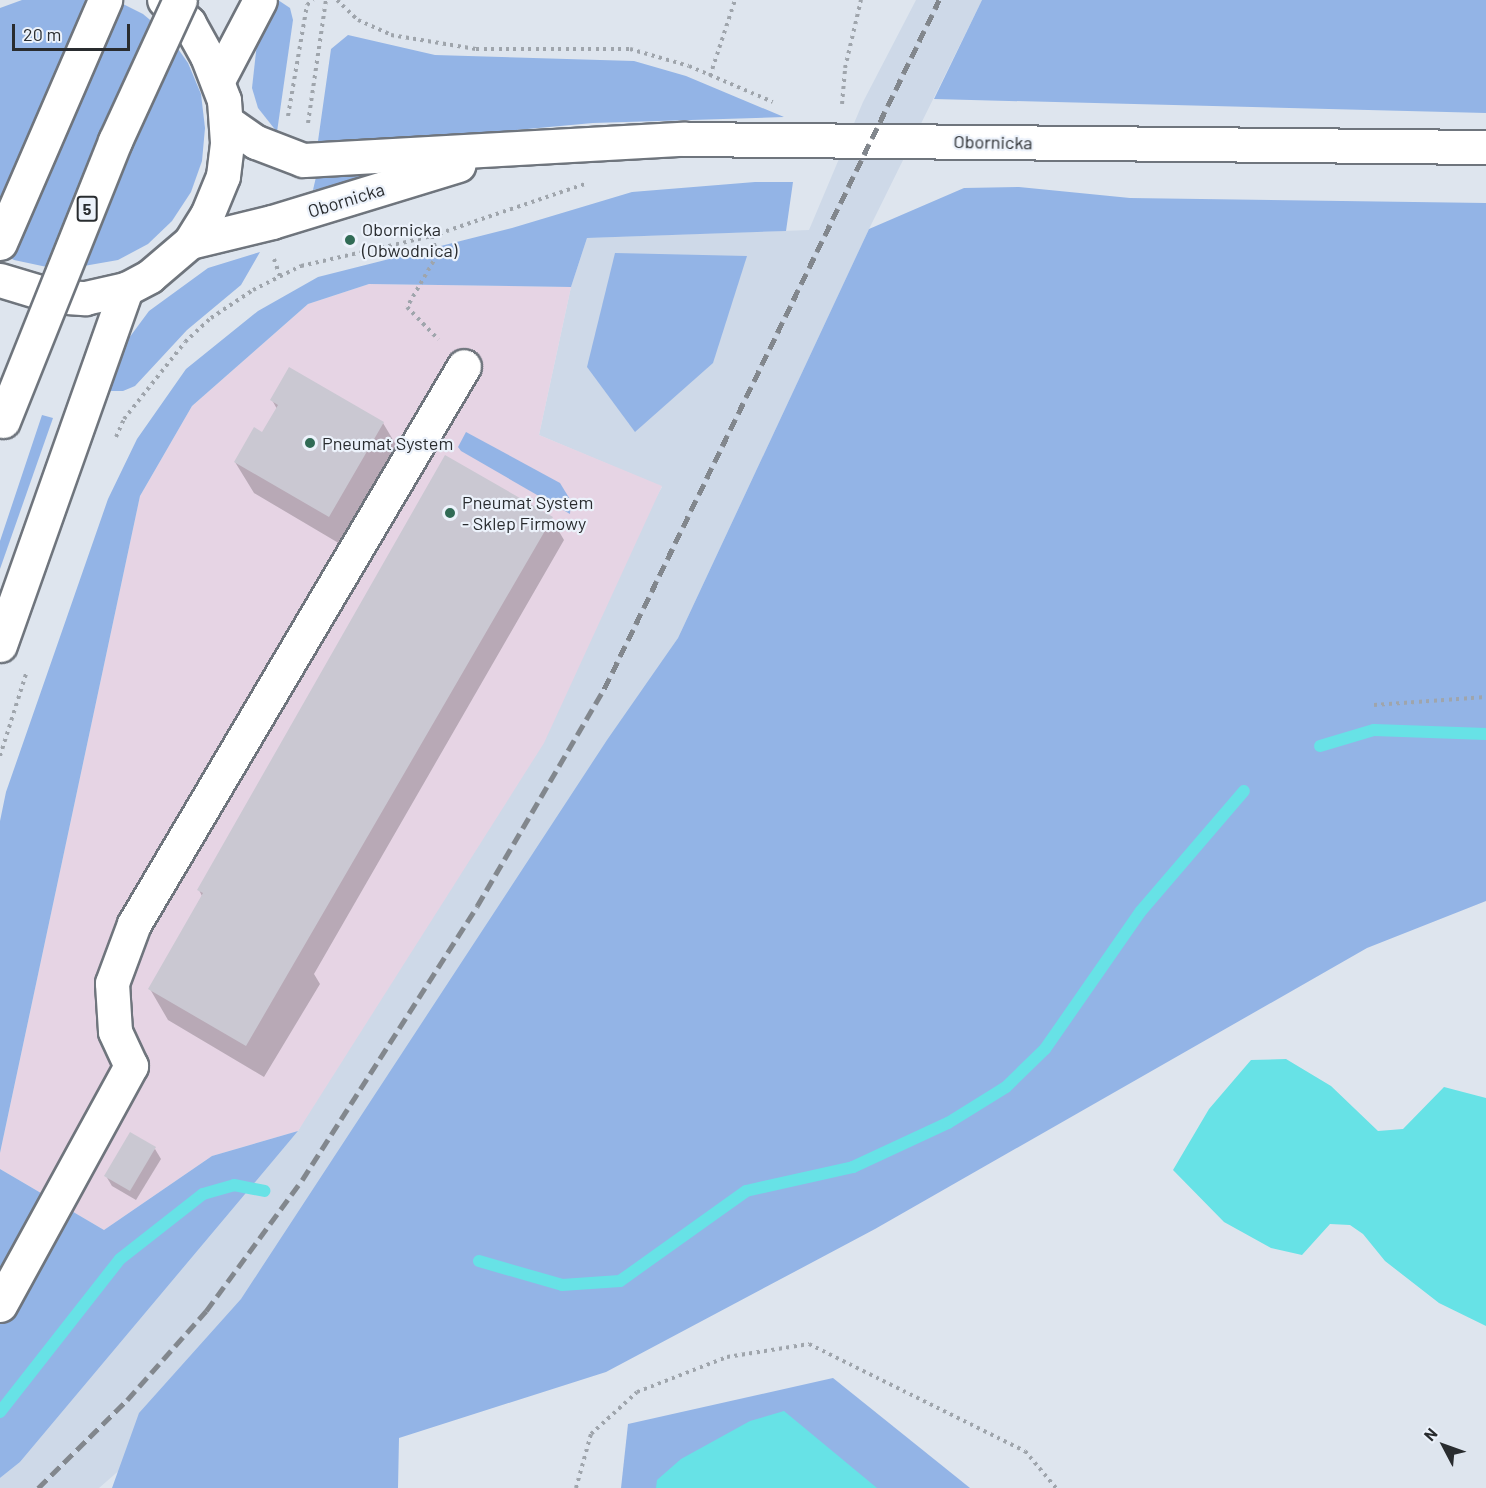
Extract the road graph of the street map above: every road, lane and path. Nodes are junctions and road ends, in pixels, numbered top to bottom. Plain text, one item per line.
1 (105, 0) edge
2 (164, 0) edge
3 (180, 0) edge
4 (260, 0) edge
5 (298, 0) edge
6 (313, 0) edge
7 (326, 0) edge
8 (338, 0) edge
9 (735, 0) edge
10 (861, 0) edge
11 (307, 5) junction
12 (710, 76) junction
13 (218, 80) junction
14 (784, 108) dead end
15 (288, 118) dead end
16 (227, 122) junction
17 (307, 133) dead end
18 (840, 140) junction
19 (1486, 147) edge
20 (501, 152) junction
21 (593, 182) dead end
22 (432, 236) junction
23 (190, 242) junction
24 (0, 243) edge
25 (0, 280) edge
26 (126, 289) junction
27 (464, 366) joint
28 (124, 419) dead end
29 (2, 425) edge
30 (0, 645) edge
31 (1486, 697) edge
32 (1374, 705) dead end
33 (0, 1305) edge
34 (576, 1488) edge
35 (1056, 1488) edge

1 - 24 main road
2 - 13 main road
3 - 29 main road, 5, bridge
4 - 13 main road
5 - 11 path
6 - 11 path
7 - 17 path
8 - 12 path
9 - 12 path
10 - 18 path
11 - 15 path
12 - 14 path
13 - 16 main road
16 - 20 main road, Obornicka
16 - 23 main road
18 - 19 main road, Obornicka
18 - 20 main road, Obornicka
20 - 23 main road, Obornicka
21 - 22 path
22 - 27 path
22 - 28 path
23 - 26 main road
25 - 26 main road
26 - 30 main road
27 - 33 main road
31 - 32 path
34 - 35 path

